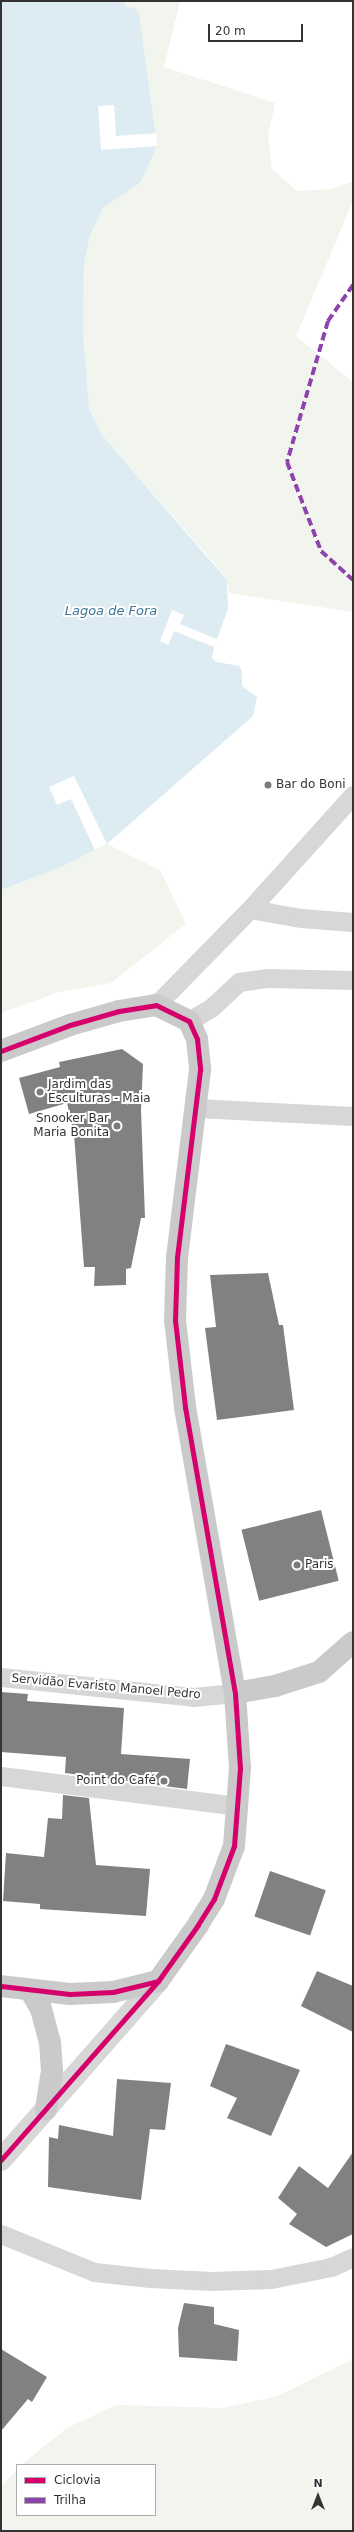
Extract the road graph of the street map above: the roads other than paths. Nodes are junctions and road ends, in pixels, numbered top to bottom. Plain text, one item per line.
1 (353, 795) edge
2 (250, 910) junction
3 (353, 922) edge
4 (353, 980) edge
5 (156, 1005) junction
6 (189, 1020) junction
7 (1, 1051) edge
8 (196, 1108) junction
9 (353, 1116) edge
10 (353, 1642) edge
11 (1, 1677) edge
12 (235, 1693) junction
13 (1, 1776) edge
14 (237, 1806) junction
15 (158, 1981) junction
16 (1, 1986) edge
17 (30, 1990) junction
18 (46, 2110) junction
19 (1, 2160) edge
20 (1, 2234) edge
21 (353, 2256) edge

1 - 2 lane
2 - 3 lane
2 - 5 lane
4 - 6 lane
5 - 6 main road
5 - 7 main road
6 - 8 main road
8 - 9 lane
8 - 12 main road
10 - 12 main road
11 - 12 lane, Servidão Evaristo Manoel Pedro
12 - 14 main road
13 - 14 lane
14 - 15 main road
15 - 17 main road
15 - 18 street
16 - 17 main road
17 - 18 main road
18 - 19 street
20 - 21 lane

